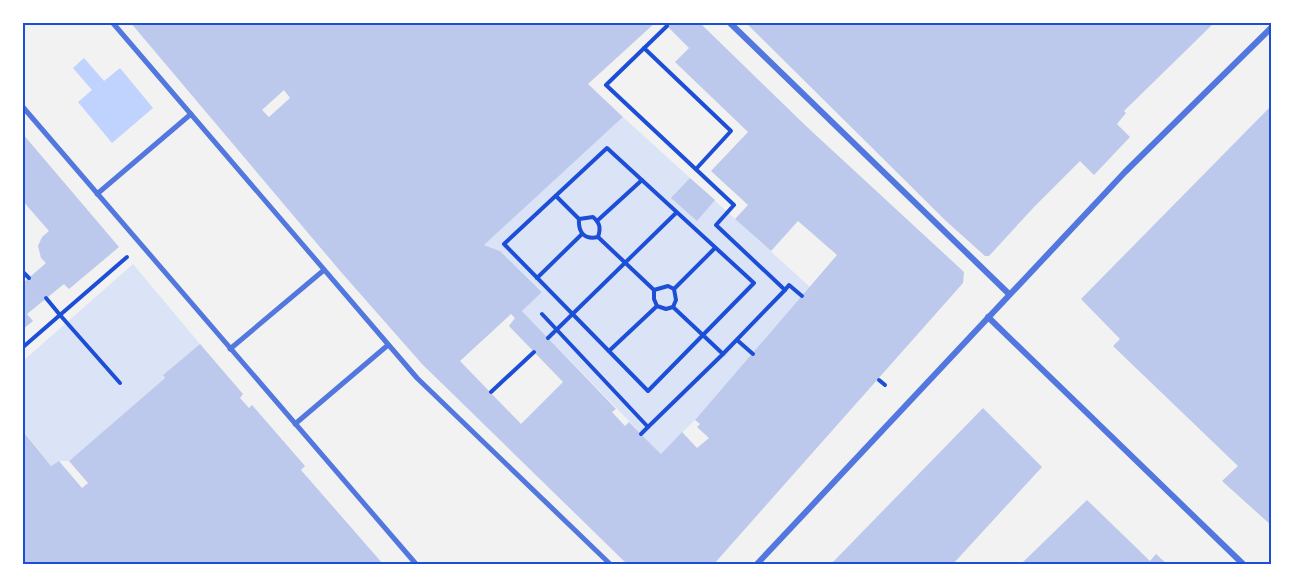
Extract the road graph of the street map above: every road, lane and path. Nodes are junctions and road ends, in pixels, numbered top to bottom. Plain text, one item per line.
1 (112, 22) edge
2 (729, 22) edge
3 (667, 26) dead end
4 (1272, 27) edge
5 (644, 48) junction
6 (22, 106) edge
7 (190, 114) junction
8 (696, 169) junction
9 (642, 180) junction
10 (97, 194) junction
11 (556, 196) junction
12 (676, 212) junction
13 (579, 219) junction
14 (597, 221) junction
15 (582, 234) junction
16 (598, 237) junction
17 (141, 245) junction
18 (715, 248) junction
19 (625, 262) junction
20 (324, 270) junction
21 (22, 271) edge
22 (537, 278) junction
23 (29, 279) dead end
24 (674, 289) junction
25 (654, 290) junction
26 (785, 290) junction
27 (1009, 294) junction
28 (802, 296) dead end
29 (46, 298) dead end
30 (657, 306) junction
31 (673, 307) junction
32 (542, 314) dead end
33 (60, 315) junction
34 (573, 315) junction
35 (988, 317) junction
36 (557, 330) junction
37 (703, 336) junction
38 (548, 338) dead end
39 (737, 340) junction
40 (388, 345) junction
41 (22, 348) edge
42 (230, 349) junction
43 (609, 351) junction
44 (534, 352) dead end
45 (723, 354) junction
46 (753, 354) dead end
47 (879, 380) dead end
48 (120, 383) dead end
49 (885, 385) dead end
50 (491, 392) dead end
51 (295, 424) junction
52 (648, 427) junction
53 (641, 434) dead end
54 (416, 564) edge
55 (610, 564) edge
56 (757, 564) edge
57 (1243, 564) edge

1 - 7 street
2 - 27 street
3 - 5 path
4 - 27 street
5 - 8 path
5 - 8 path
6 - 10 street
7 - 10 street
7 - 20 street
8 - 26 path
9 - 11 path
9 - 12 path
9 - 14 path
10 - 17 street
11 - 13 path
11 - 22 path
12 - 18 path
12 - 19 path
13 - 14 path
13 - 15 path
14 - 16 path
15 - 16 path
15 - 22 path
16 - 19 path
17 - 33 path
17 - 42 street
18 - 24 path
18 - 37 path
19 - 25 path
19 - 34 path
20 - 40 street
20 - 42 street
21 - 23 path
22 - 34 path
24 - 25 path
24 - 31 path
25 - 30 path
26 - 28 path
26 - 39 path
27 - 35 street
29 - 33 path
30 - 31 path
30 - 43 path
31 - 37 path
32 - 36 path
33 - 41 path
33 - 48 path
34 - 36 path
34 - 43 path
35 - 56 street
35 - 57 street
36 - 38 path
36 - 52 path
37 - 43 path
37 - 45 path
39 - 45 path
39 - 46 path
40 - 51 street
40 - 55 street
42 - 51 street
44 - 50 path
45 - 52 path
47 - 49 path
51 - 54 street
52 - 53 path

